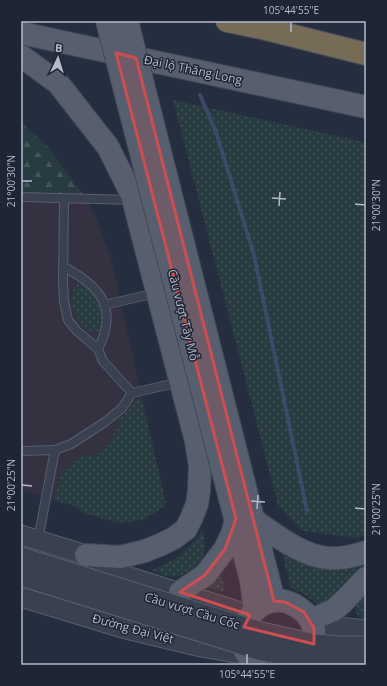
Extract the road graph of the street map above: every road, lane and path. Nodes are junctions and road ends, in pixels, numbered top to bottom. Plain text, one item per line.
1 (107, 21) edge
2 (127, 21) edge
3 (226, 21) edge
4 (21, 33) edge
5 (366, 54) edge
6 (21, 56) edge
7 (366, 107) edge
8 (21, 197) edge
9 (64, 198) junction
10 (133, 200) junction
11 (64, 267) junction
12 (158, 293) junction
13 (104, 305) junction
14 (98, 348) junction
15 (180, 382) junction
16 (132, 393) junction
17 (55, 450) junction
18 (21, 451) edge
19 (235, 485) junction
20 (245, 519) junction
21 (30, 538) edge
22 (366, 552) edge
23 (86, 555) junction
24 (21, 557) edge
25 (21, 576) edge
26 (366, 578) edge
27 (180, 592) junction
28 (21, 597) edge
29 (274, 601) junction
30 (252, 612) junction
31 (312, 624) junction
32 (366, 630) edge
33 (366, 646) edge
34 (247, 662) edge
35 (366, 664) edge
36 (302, 665) edge

1 - 19 main road, Cầu vượt Tây Mỗ, bridge
2 - 19 main road, Cầu vượt Tây Mỗ, bridge
3 - 5 highway
4 - 7 main road, Đại lộ Thăng Long
6 - 10 main road
8 - 9 lane
9 - 10 lane
9 - 11 lane
10 - 12 main road
11 - 13 lane
11 - 14 lane
12 - 13 lane
12 - 15 main road
13 - 14 lane
14 - 16 lane
15 - 16 lane
15 - 23 main road
16 - 17 lane
17 - 18 lane
17 - 21 lane
19 - 20 main road, Cầu vượt Tây Mỗ
20 - 22 main road
20 - 27 main road
20 - 29 main road, Cầu vượt Tây Mỗ
20 - 30 main road, Cầu vượt Tây Mỗ
21 - 23 street
23 - 27 street
24 - 33 street, Cầu vượt Cầu Cốc, bridge
25 - 35 street, Cầu vượt Cầu Cốc, bridge
26 - 31 main road
27 - 30 street
28 - 34 street, Đường Đại Việt
29 - 30 main road
29 - 31 main road
30 - 34 main road
31 - 32 street
31 - 36 main road

